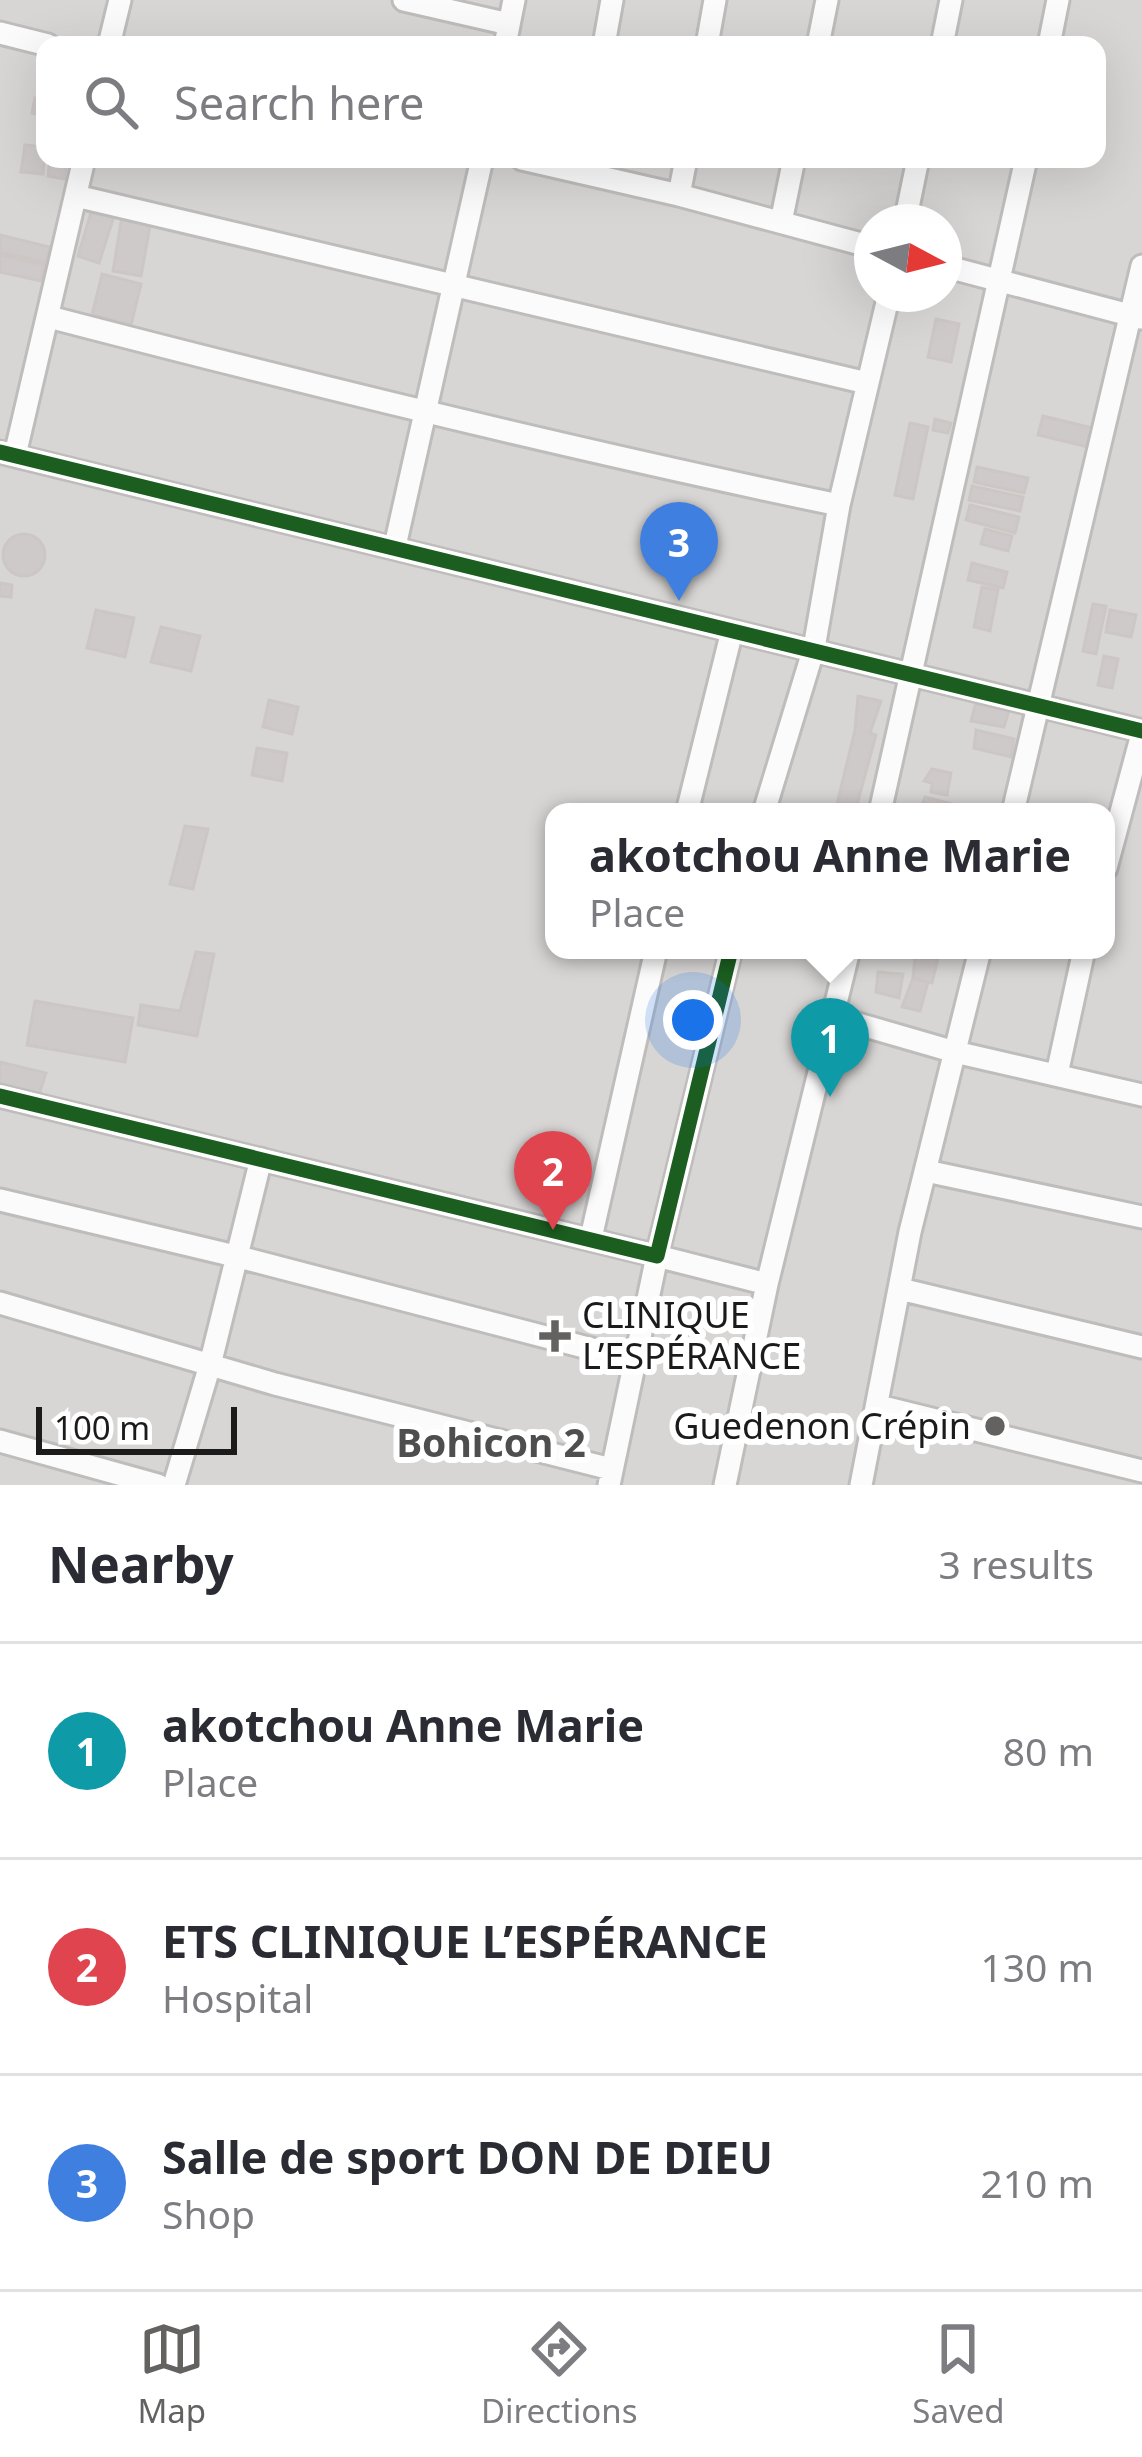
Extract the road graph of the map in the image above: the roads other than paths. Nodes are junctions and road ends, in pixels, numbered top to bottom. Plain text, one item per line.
1 (120, 0) edge
2 (404, 0) edge
3 (514, 0) edge
4 (612, 0) edge
5 (715, 0) edge
6 (827, 0) edge
7 (950, 0) edge
8 (1058, 0) edge
9 (0, 33) edge
10 (507, 35) edge
11 (111, 36) edge
12 (606, 36) edge
13 (709, 36) edge
14 (820, 36) edge
15 (944, 36) edge
16 (1050, 36) edge
17 (36, 42) edge
18 (82, 168) edge
19 (480, 168) edge
20 (589, 168) edge
21 (684, 168) edge
22 (792, 168) edge
23 (916, 168) edge
24 (1024, 168) edge
25 (679, 195) junction
26 (76, 196) junction
27 (909, 204) edge
28 (781, 222) junction
29 (854, 242) edge
30 (1142, 266) edge
31 (962, 271) edge
32 (1001, 281) junction
33 (454, 286) junction
34 (885, 312) edge
35 (49, 316) junction
36 (1136, 317) edge
37 (867, 383) junction
38 (423, 409) junction
39 (8, 453) edge
40 (839, 505) junction
41 (395, 546) junction
42 (732, 631) junction
43 (814, 648) junction
44 (910, 676) junction
45 (1037, 707) junction
46 (1142, 733) edge
47 (689, 803) edge
48 (767, 803) edge
49 (882, 803) edge
50 (1014, 803) edge
51 (1115, 834) edge
52 (654, 959) edge
53 (729, 959) edge
54 (847, 959) edge
55 (978, 959) edge
56 (1082, 959) edge
57 (833, 1017) junction
58 (956, 1052) junction
59 (1057, 1074) junction
60 (1142, 1095) edge
61 (0, 1096) edge
62 (261, 1159) junction
63 (926, 1171) junction
64 (0, 1200) edge
65 (1142, 1217) edge
66 (591, 1238) junction
67 (657, 1256) junction
68 (239, 1257) junction
69 (767, 1284) junction
70 (900, 1289) junction
71 (0, 1303) edge
72 (1142, 1347) edge
73 (634, 1360) junction
74 (211, 1365) junction
75 (879, 1406) junction
76 (0, 1441) edge
77 (1142, 1471) edge
78 (610, 1477) edge
79 (158, 1485) edge
80 (174, 1485) edge
81 (725, 1485) edge
82 (861, 1485) edge

1 - 11 street
2 - 10 street
3 - 10 street
4 - 12 street
5 - 13 street
6 - 14 street
7 - 15 street
8 - 16 street
9 - 17 street
18 - 26 street
19 - 33 street
20 - 25 street
21 - 25 street
22 - 28 street
23 - 27 street
24 - 32 street
25 - 28 street
26 - 33 street
26 - 35 street
28 - 29 street
30 - 36 street
31 - 32 street
32 - 36 street
32 - 44 street
33 - 37 street
33 - 38 street
34 - 37 street
35 - 38 street
35 - 39 street
36 - 45 street
37 - 40 street
38 - 40 street
38 - 41 street
39 - 41 street
40 - 43 street
41 - 42 street
42 - 43 street
42 - 47 street
43 - 44 street
43 - 48 street
44 - 45 street
44 - 49 street
45 - 46 street
45 - 50 street
46 - 51 street
52 - 66 street
53 - 67 street
54 - 57 street
55 - 58 street
56 - 59 street
57 - 58 street
57 - 69 street
58 - 59 street
58 - 63 street
59 - 60 street
61 - 62 street
62 - 66 street
62 - 68 street
63 - 65 street
63 - 70 street
64 - 68 street
66 - 67 street
67 - 69 street
67 - 73 street
68 - 73 street
68 - 74 street
69 - 81 street
70 - 72 street
70 - 75 street
71 - 74 street
73 - 78 street
74 - 78 street
74 - 80 street
75 - 77 street
75 - 82 street
76 - 79 street

